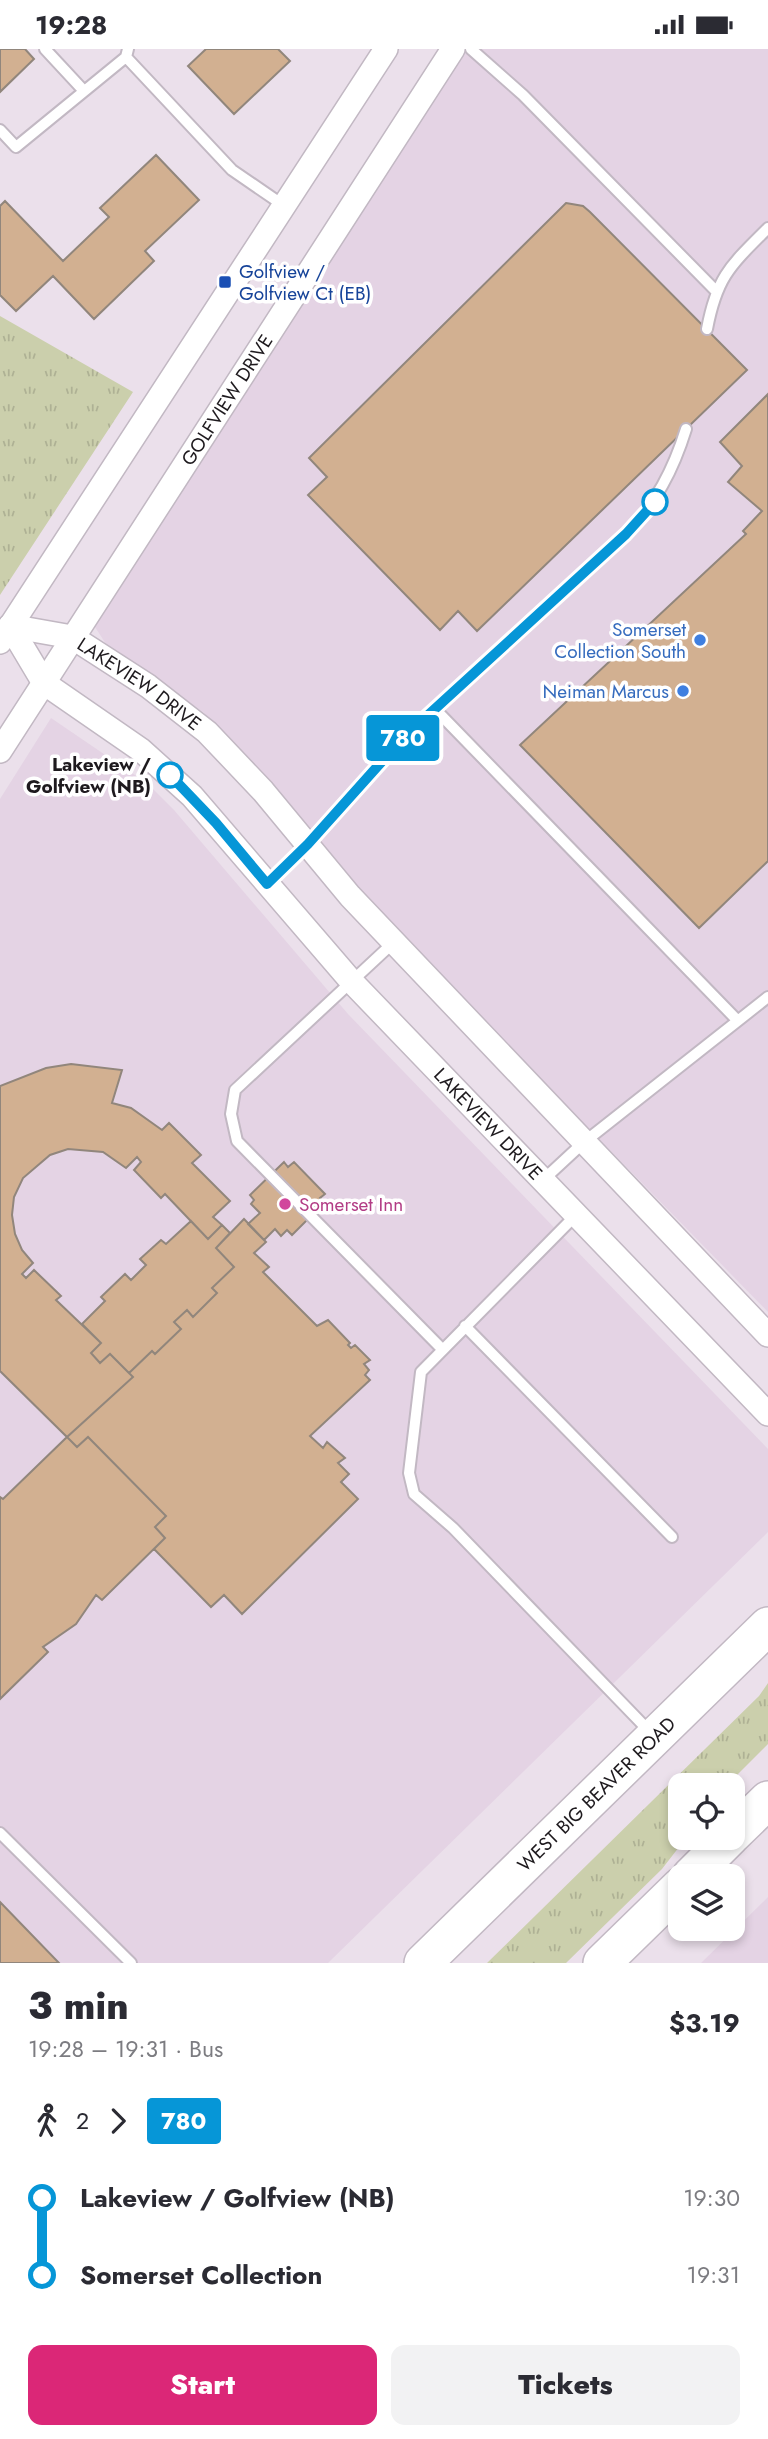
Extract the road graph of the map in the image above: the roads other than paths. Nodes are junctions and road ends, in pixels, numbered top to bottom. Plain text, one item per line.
1 (45, 49) edge
2 (386, 49) edge
3 (453, 49) edge
4 (471, 49) edge
5 (127, 53) edge
6 (84, 91) junction
7 (0, 130) edge
8 (283, 205) junction
9 (768, 228) edge
10 (715, 290) junction
11 (707, 329) dead end
12 (686, 429) dead end
13 (5, 634) edge
14 (72, 636) junction
15 (44, 683) junction
16 (436, 710) junction
17 (0, 751) edge
18 (308, 844) junction
19 (267, 884) junction
20 (394, 942) junction
21 (352, 982) junction
22 (768, 997) edge
23 (737, 1020) junction
24 (583, 1143) junction
25 (542, 1181) junction
26 (575, 1216) junction
27 (465, 1326) junction
28 (768, 1335) edge
29 (442, 1349) junction
30 (768, 1414) edge
31 (672, 1537) dead end
32 (768, 1626) edge
33 (655, 1737) junction
34 (768, 1800) edge
35 (745, 1823) edge
36 (0, 1833) edge
37 (718, 1850) edge
38 (703, 1864) edge
39 (668, 1899) edge
40 (131, 1963) edge
41 (423, 1963) edge
42 (602, 1963) edge

1 - 6 lane
2 - 8 street
3 - 14 street, GOLFVIEW DRIVE
4 - 10 lane
5 - 6 lane
5 - 8 lane
6 - 7 lane
8 - 13 street
9 - 10 lane
10 - 11 lane
12 - 16 lane
13 - 14 street, LAKEVIEW DRIVE
13 - 15 street, LAKEVIEW DRIVE
14 - 15 street, GOLFVIEW DRIVE
14 - 18 street, LAKEVIEW DRIVE
15 - 17 street, GOLFVIEW DRIVE
15 - 19 street, LAKEVIEW DRIVE
16 - 18 lane
16 - 23 lane
18 - 19 lane
18 - 20 street, LAKEVIEW DRIVE
19 - 21 street, LAKEVIEW DRIVE
20 - 21 lane
20 - 24 street, LAKEVIEW DRIVE
21 - 25 street, LAKEVIEW DRIVE
21 - 29 lane
22 - 23 lane
23 - 24 lane
24 - 25 lane
24 - 28 street, LAKEVIEW DRIVE
25 - 26 street, LAKEVIEW DRIVE
26 - 27 lane
26 - 30 street, LAKEVIEW DRIVE
27 - 29 lane
27 - 31 lane
29 - 33 lane
32 - 33 main road, WEST BIG BEAVER ROAD
33 - 41 main road, WEST BIG BEAVER ROAD
34 - 35 main road
36 - 40 lane
37 - 38 main road
39 - 42 main road

